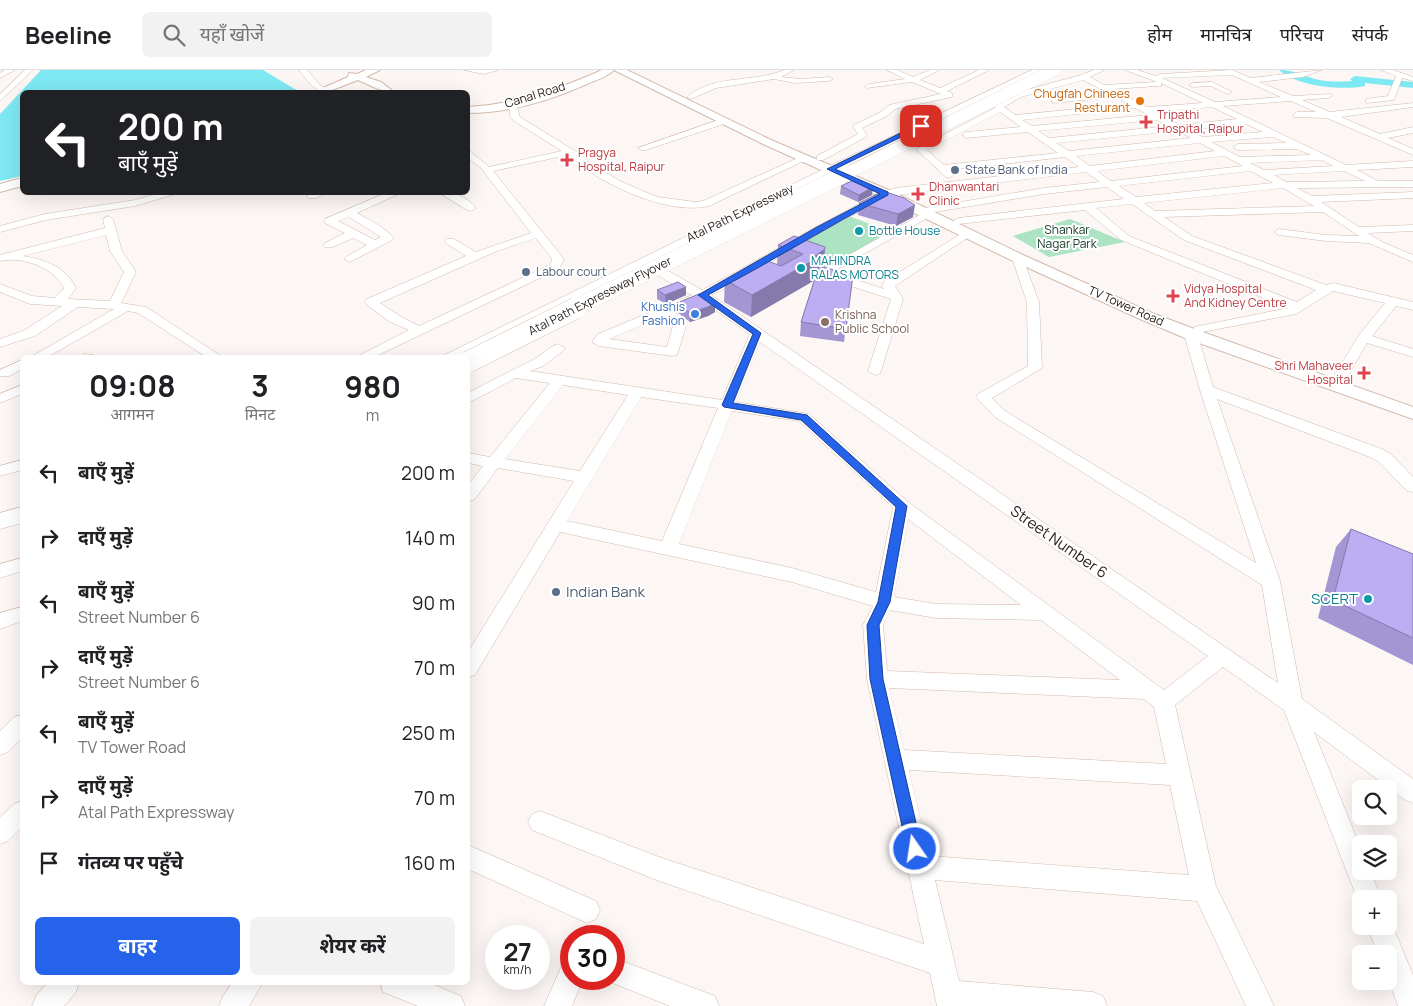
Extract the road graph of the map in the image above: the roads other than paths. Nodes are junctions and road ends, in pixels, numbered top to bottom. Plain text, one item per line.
1 (4, 70) edge
2 (11, 70) edge
3 (29, 70) edge
4 (303, 70) edge
5 (468, 70) edge
6 (494, 70) edge
7 (600, 70) edge
8 (610, 70) edge
9 (619, 70) edge
10 (631, 70) edge
11 (790, 70) edge
12 (890, 70) edge
13 (934, 70) edge
14 (985, 70) edge
15 (1038, 70) edge
16 (1044, 70) edge
17 (1054, 70) edge
18 (1059, 70) edge
19 (1100, 70) edge
20 (1129, 70) edge
21 (1318, 70) edge
22 (1385, 70) edge
23 (339, 71) edge
24 (376, 71) edge
25 (1229, 71) edge
26 (0, 72) edge
27 (1413, 74) edge
28 (1402, 75) junction
29 (0, 76) edge
30 (1160, 76) dead end
31 (774, 77) junction
32 (1084, 77) junction
33 (1413, 79) edge
34 (358, 80) junction
35 (830, 80) dead end
36 (915, 80) junction
37 (1249, 80) junction
38 (1171, 84) junction
39 (869, 86) dead end
40 (1101, 86) junction
41 (320, 90) edge
42 (328, 90) edge
43 (340, 90) edge
44 (370, 90) edge
45 (386, 90) edge
46 (1272, 90) junction
47 (1248, 91) dead end
48 (1228, 92) junction
49 (1238, 92) dead end
50 (945, 93) junction
51 (1191, 94) junction
52 (1115, 95) junction
53 (1328, 96) dead end
54 (691, 97) junction
55 (0, 99) edge
56 (1293, 99) junction
57 (971, 102) junction
58 (1047, 102) dead end
59 (1364, 102) dead end
60 (511, 105) junction
61 (1017, 105) dead end
62 (1215, 105) junction
63 (1345, 105) dead end
64 (1413, 105) edge
65 (470, 108) edge
66 (999, 108) junction
67 (1140, 108) junction
68 (1174, 109) junction
69 (1317, 109) junction
70 (1327, 114) junction
71 (1297, 115) dead end
72 (1156, 117) junction
73 (1012, 118) junction
74 (724, 121) junction
75 (1248, 121) junction
76 (1207, 125) junction
77 (1178, 128) junction
78 (1031, 130) junction
79 (1410, 133) edge
80 (1274, 134) junction
81 (966, 136) dead end
82 (1380, 137) junction
83 (1199, 140) junction
84 (1047, 142) junction
85 (1300, 146) junction
86 (643, 148) dead end
87 (1215, 148) junction
88 (1412, 151) edge
89 (568, 152) junction
90 (1225, 153) junction
91 (801, 154) junction
92 (470, 156) edge
93 (1068, 156) junction
94 (820, 158) junction
95 (1324, 158) junction
96 (1238, 160) junction
97 (1413, 164) edge
98 (834, 167) junction
99 (942, 168) junction
100 (1252, 168) junction
101 (1346, 168) junction
102 (487, 170) junction
103 (1089, 170) junction
104 (1262, 173) junction
105 (852, 176) junction
106 (20, 183) edge
107 (960, 184) junction
108 (1378, 184) junction
109 (1413, 184) edge
110 (1110, 185) junction
111 (1284, 185) junction
112 (0, 188) edge
113 (20, 190) edge
114 (891, 192) junction
115 (0, 195) edge
116 (166, 195) edge
117 (391, 195) edge
118 (450, 195) edge
119 (1408, 196) edge
120 (1310, 199) junction
121 (979, 201) junction
122 (1134, 201) junction
123 (1087, 206) junction
124 (105, 208) junction
125 (471, 208) dead end
126 (1325, 209) junction
127 (927, 212) junction
128 (350, 213) junction
129 (1153, 214) junction
130 (996, 216) junction
131 (2, 225) edge
132 (963, 227) junction
133 (1413, 228) edge
134 (112, 230) junction
135 (1356, 230) junction
136 (1279, 232) dead end
137 (352, 234) junction
138 (538, 234) junction
139 (1372, 240) junction
140 (450, 241) dead end
141 (374, 244) junction
142 (329, 245) dead end
143 (1413, 252) edge
144 (1400, 253) junction
145 (4, 257) edge
146 (475, 257) junction
147 (1018, 258) junction
148 (1413, 258) edge
149 (350, 259) dead end
150 (661, 272) junction
151 (0, 288) edge
152 (1324, 289) junction
153 (702, 295) junction
154 (895, 296) junction
155 (59, 301) junction
156 (1393, 301) junction
157 (76, 302) junction
158 (120, 306) junction
159 (1413, 306) edge
160 (1297, 307) junction
161 (666, 310) junction
162 (418, 330) junction
163 (1195, 332) junction
164 (757, 333) junction
165 (1364, 338) junction
166 (0, 343) edge
167 (558, 348) dead end
168 (1413, 353) edge
169 (40, 355) edge
170 (213, 355) edge
171 (366, 355) edge
172 (450, 355) edge
173 (465, 355) edge
174 (470, 361) edge
175 (20, 365) edge
176 (470, 370) edge
177 (875, 370) dead end
178 (4, 373) dead end
179 (514, 373) junction
180 (1340, 378) junction
181 (558, 380) junction
182 (20, 389) edge
183 (1207, 390) junction
184 (637, 391) junction
185 (470, 398) edge
186 (0, 399) edge
187 (1413, 403) edge
188 (727, 405) junction
189 (1413, 413) edge
190 (470, 458) edge
191 (495, 461) junction
192 (20, 466) edge
193 (0, 471) edge
194 (585, 477) junction
195 (1413, 487) edge
196 (470, 493) edge
197 (20, 506) edge
198 (902, 506) junction
199 (0, 511) edge
200 (20, 516) edge
201 (0, 521) edge
202 (556, 525) junction
203 (668, 548) junction
204 (20, 566) edge
205 (0, 571) edge
206 (1271, 581) junction
207 (884, 602) junction
208 (1044, 613) junction
209 (20, 615) edge
210 (0, 621) edge
211 (1222, 656) junction
212 (470, 665) edge
213 (877, 679) junction
214 (1155, 696) junction
215 (1292, 704) junction
216 (20, 726) edge
217 (0, 745) edge
218 (894, 758) junction
219 (1180, 776) junction
220 (1413, 792) edge
221 (20, 814) edge
222 (540, 822) dead end
223 (0, 833) edge
224 (470, 858) edge
225 (919, 867) junction
226 (1204, 889) junction
227 (1366, 890) edge
228 (587, 910) dead end
229 (1384, 935) edge
230 (941, 963) junction
231 (625, 975) edge
232 (64, 985) edge
233 (248, 985) edge
234 (400, 985) edge
235 (564, 990) edge
236 (949, 1000) edge
237 (46, 1006) edge
238 (233, 1006) edge
239 (451, 1006) edge
240 (558, 1006) edge
241 (704, 1006) edge
242 (1093, 1006) edge
243 (1260, 1006) edge
244 (1412, 1006) edge

1 - 26 street
2 - 29 street
3 - 55 street
4 - 41 street
5 - 6 street
7 - 60 main road, Canal Road
8 - 60 main road
9 - 74 main road
10 - 54 main road
11 - 31 street
12 - 36 street
13 - 36 street
14 - 50 street
15 - 57 street, Atal Path Expressway
16 - 173 highway, Atal Path Expressway Flyover
17 - 174 highway, Atal Path Expressway Flyover, bridge
18 - 105 street, Atal Path Expressway
19 - 32 street
20 - 38 street
21 - 37 street
22 - 28 street
23 - 34 main road
24 - 34 main road
25 - 30 street
25 - 37 street
27 - 28 street
28 - 33 street
28 - 59 street
31 - 35 street
31 - 54 street
32 - 40 street
32 - 66 street
34 - 42 main road
34 - 43 main road
34 - 44 main road
34 - 45 main road
36 - 39 street
36 - 50 street
37 - 46 street
38 - 40 street
38 - 48 street
38 - 51 street
40 - 52 street
46 - 47 street
46 - 56 street
48 - 49 street
48 - 51 street
50 - 57 street
50 - 94 street
51 - 62 street
52 - 58 street
52 - 67 street
53 - 56 street
54 - 91 main road
56 - 62 street
56 - 69 street
57 - 98 street, Atal Path Expressway
60 - 65 main road
60 - 89 street
61 - 66 street
62 - 68 street
62 - 75 street
63 - 69 street
64 - 70 street
66 - 73 street
66 - 99 street
67 - 68 street
67 - 72 street
67 - 73 street
68 - 76 street
69 - 70 street
70 - 71 street
70 - 82 street
72 - 77 street
72 - 78 street
73 - 78 street
74 - 86 street
74 - 91 main road
75 - 76 street
75 - 80 street
76 - 77 street
77 - 83 street
77 - 84 street
78 - 81 street
78 - 84 street
79 - 82 street
80 - 83 street
80 - 85 street
82 - 88 street
83 - 87 street
83 - 93 street
84 - 93 street
85 - 87 street
85 - 95 street
87 - 90 street
89 - 91 street
89 - 102 street
90 - 96 street
90 - 103 street
91 - 94 main road
91 - 98 main road
92 - 102 street
93 - 99 street
93 - 103 street
94 - 98 main road
95 - 96 street
95 - 101 street
96 - 100 street
97 - 101 street
98 - 105 main road, TV Tower Road
98 - 172 street, Atal Path Expressway
99 - 107 street
100 - 104 street
100 - 110 street
101 - 104 street
101 - 108 street
102 - 138 street
103 - 107 street
103 - 110 street
104 - 111 street
105 - 114 main road, TV Tower Road
105 - 150 street, Atal Path Expressway
106 - 112 main road
107 - 114 street
107 - 121 street
108 - 109 street
108 - 111 street
108 - 119 street
110 - 121 street
110 - 122 street
111 - 120 street
111 - 122 street
113 - 115 main road
114 - 127 main road, TV Tower Road
114 - 153 street
116 - 124 street
117 - 128 street
118 - 125 street
119 - 120 street
120 - 126 street
121 - 127 street
121 - 130 street
122 - 123 street
122 - 129 street
123 - 130 street
123 - 160 street
124 - 131 street
124 - 134 street
126 - 129 street
126 - 135 street
127 - 132 main road, TV Tower Road
127 - 154 street
128 - 137 street
128 - 141 street
129 - 152 street
130 - 132 street
132 - 147 main road, TV Tower Road
132 - 154 street
132 - 163 main road, TV Tower Road
133 - 135 street
134 - 145 street
134 - 158 street
135 - 139 street
136 - 139 street
137 - 141 street
137 - 142 street
138 - 146 street
138 - 162 street
139 - 144 street
140 - 146 street
141 - 149 street
143 - 144 street
144 - 148 street
145 - 155 street
146 - 162 street
147 - 163 main road, TV Tower Road
147 - 206 street
150 - 153 street, Street Number 6
150 - 176 street, Atal Path Expressway
151 - 155 street
152 - 156 street
152 - 160 street
153 - 161 street
153 - 164 street, Street Number 6
154 - 177 street
155 - 157 street
156 - 159 street
156 - 165 street
157 - 158 street
157 - 166 street
158 - 169 street
158 - 170 street
160 - 163 street
161 - 161 street
162 - 171 street
163 - 180 main road, TV Tower Road
163 - 183 street
163 - 189 main road, TV Tower Road
164 - 188 street
164 - 211 street, Street Number 6
165 - 168 street
165 - 180 street
167 - 179 street
175 - 178 street
179 - 181 street
179 - 185 street
180 - 187 main road, TV Tower Road
181 - 184 street
181 - 191 street
182 - 186 street
183 - 195 street
183 - 206 street
184 - 188 street
184 - 194 street
188 - 198 street
188 - 203 street
190 - 191 street
191 - 194 street
191 - 196 street
192 - 193 street
194 - 202 street
197 - 199 highway
198 - 207 street
198 - 208 street
200 - 201 highway
202 - 203 street
202 - 212 street
203 - 207 street
204 - 205 street
206 - 215 street
207 - 208 street
207 - 213 street
208 - 214 street
209 - 210 street
211 - 214 street
211 - 215 street, Street Number 6
213 - 214 street
213 - 218 street
214 - 219 street
215 - 220 street, Street Number 6
215 - 227 street
216 - 217 street
218 - 219 street
218 - 225 street
219 - 226 street
221 - 223 street
222 - 230 street
224 - 228 street
225 - 226 street
225 - 230 street
226 - 243 street
229 - 244 street
230 - 236 street
231 - 241 street
232 - 237 street
233 - 238 street
234 - 239 street
235 - 240 street
236 - 242 street

